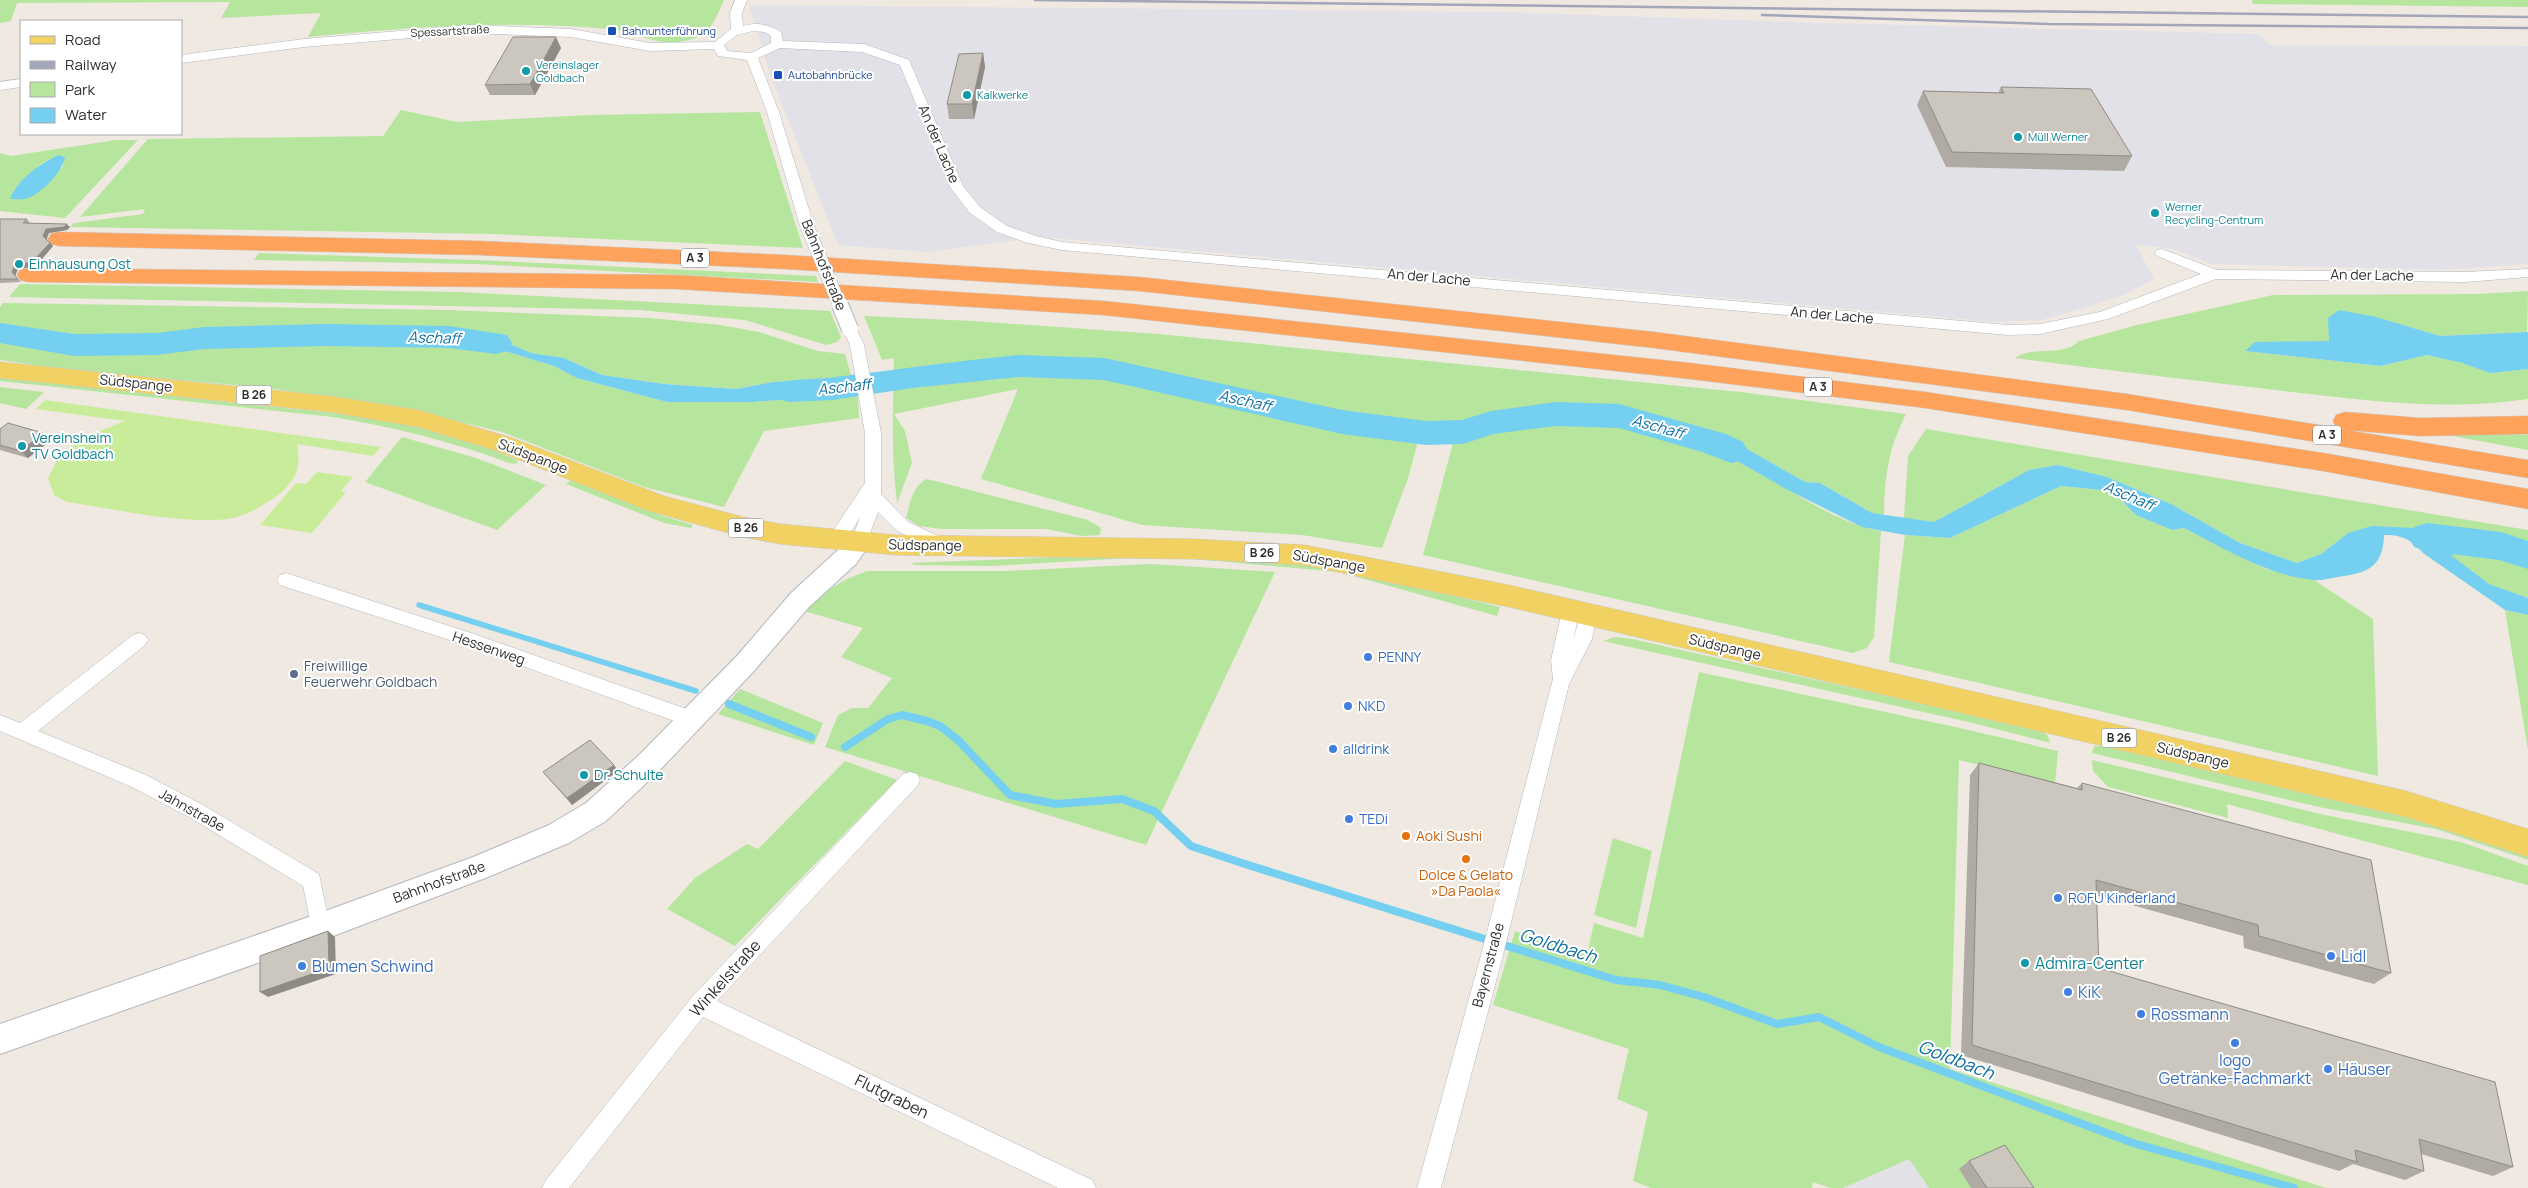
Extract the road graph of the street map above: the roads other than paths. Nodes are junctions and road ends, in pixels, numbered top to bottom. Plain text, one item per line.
1 (741, 0) edge
2 (737, 30) junction
3 (777, 44) junction
4 (718, 45) junction
5 (752, 57) junction
6 (182, 59) edge
7 (20, 83) edge
8 (0, 86) edge
9 (60, 239) dead end
10 (2528, 273) edge
11 (2215, 274) junction
12 (28, 275) dead end
13 (2178, 286) junction
14 (0, 370) edge
15 (2127, 402) junction
16 (2528, 425) edge
17 (2528, 470) edge
18 (872, 478) junction
19 (873, 496) junction
20 (2528, 500) edge
21 (847, 541) junction
22 (943, 546) junction
23 (286, 580) dead end
24 (1579, 613) junction
25 (139, 640) dead end
26 (691, 719) junction
27 (0, 723) edge
28 (23, 732) junction
29 (910, 780) dead end
30 (2528, 843) edge
31 (320, 927) junction
32 (700, 1004) junction
33 (0, 1039) edge
34 (554, 1188) edge
35 (1084, 1188) edge
36 (1429, 1188) edge

1 - 2 street
2 - 3 street
2 - 4 street
3 - 5 street
3 - 13 street, An der Lache
4 - 5 street
4 - 6 street, Spessartstraße
5 - 18 street, Bahnhofstraße, bridge
7 - 8 street
9 - 15 highway, A 3
10 - 11 street, An der Lache
11 - 13 street, An der Lache
11 - 13 street, An der Lache
12 - 20 highway, A 3
14 - 21 main road, Südspange / B 26
15 - 16 highway
15 - 17 highway, A 3
18 - 19 street, Bahnhofstraße
18 - 21 street, Bahnhofstraße
19 - 21 street, Bahnhofstraße
19 - 22 street
21 - 22 main road, Südspange / B 26
21 - 26 street, Bahnhofstraße
22 - 24 main road, Südspange / B 26
23 - 26 street, Hessenweg
24 - 30 main road, Südspange / B 26
24 - 36 street, Bayernstraße
25 - 28 street
26 - 31 street, Bahnhofstraße
27 - 28 street, Jahnstraße
28 - 31 street, Jahnstraße
29 - 32 street, Winkelstraße
31 - 33 street, Bahnhofstraße
32 - 34 street, Winkelstraße
32 - 35 street, Flutgraben

